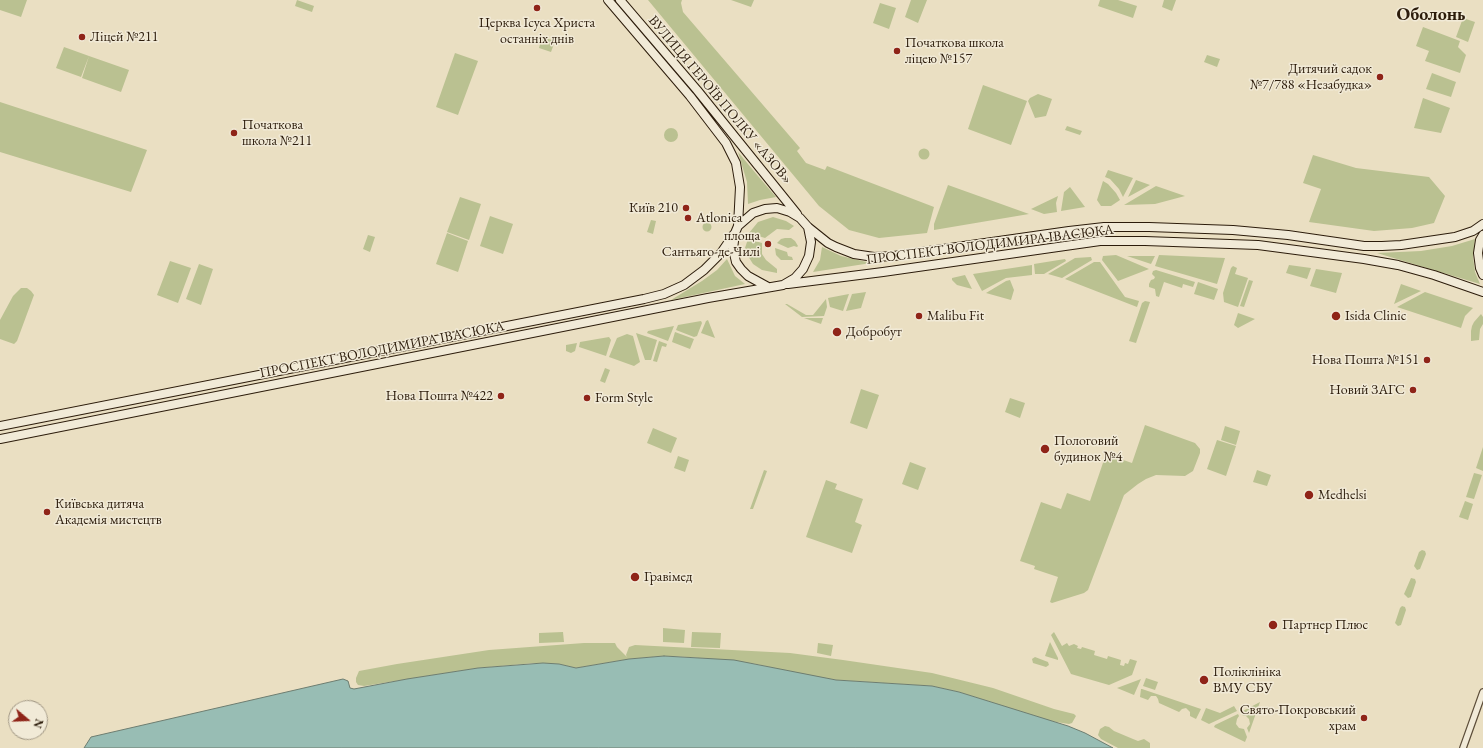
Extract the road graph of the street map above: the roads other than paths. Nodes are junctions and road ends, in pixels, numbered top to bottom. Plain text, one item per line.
1 (608, 0) edge
2 (620, 0) edge
3 (800, 218) junction
4 (1483, 224) edge
5 (808, 227) junction
6 (736, 230) junction
7 (1483, 235) edge
8 (1483, 274) edge
9 (783, 285) junction
10 (768, 287) junction
11 (1483, 292) edge
12 (0, 426) edge
13 (0, 439) edge
14 (1483, 692) edge
15 (1463, 748) edge

1 - 6 main road, ВУЛИЦЯ ГЕРОЇВ ПОЛКУ «АЗОВ»
2 - 3 main road, ВУЛИЦЯ ГЕРОЇВ ПОЛКУ «АЗОВ»
3 - 5 main road
3 - 6 main road
4 - 5 main road, ПРОСПЕКТ ВОЛОДИМИРА ІВАСЮКА
5 - 9 main road
6 - 10 main road
6 - 12 main road, ПРОСПЕКТ ВОЛОДИМИРА ІВАСЮКА
7 - 8 main road
9 - 10 main road
9 - 11 main road, ПРОСПЕКТ ВОЛОДИМИРА ІВАСЮКА
10 - 13 main road, ПРОСПЕКТ ВОЛОДИМИРА ІВАСЮКА
14 - 15 street

